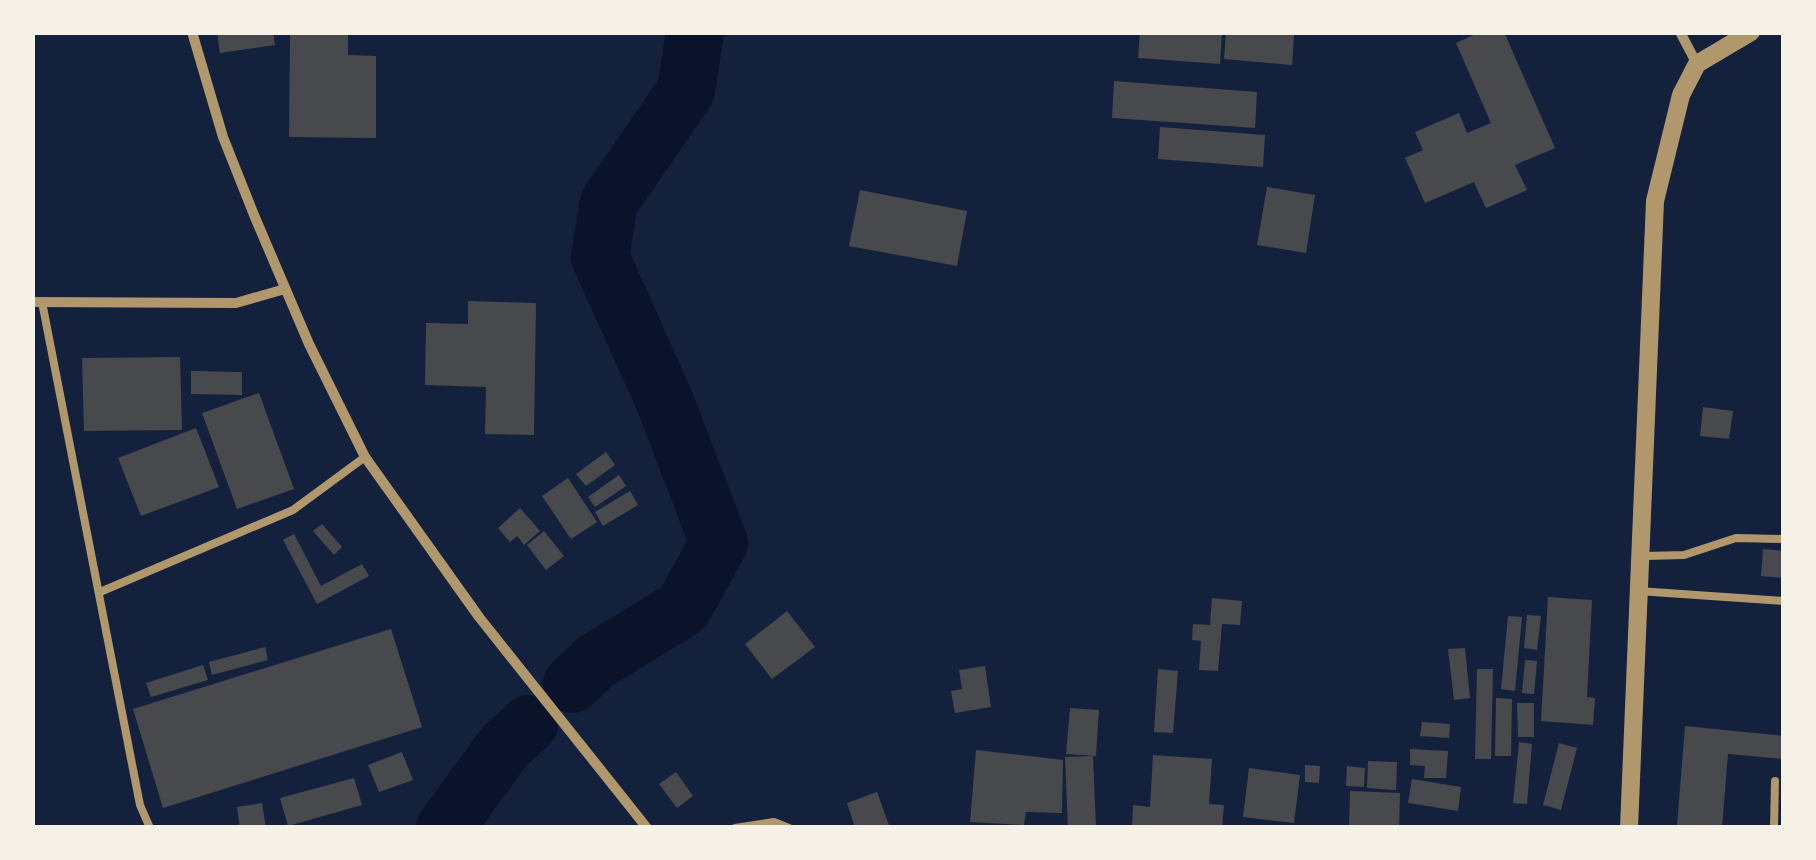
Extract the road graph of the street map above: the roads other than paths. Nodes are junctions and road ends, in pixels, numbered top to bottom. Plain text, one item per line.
1 (192, 32) edge
2 (1680, 32) edge
3 (1751, 32) edge
4 (1697, 64) junction
5 (286, 289) junction
6 (37, 302) edge
7 (365, 457) junction
8 (1784, 539) edge
9 (1639, 556) junction
10 (1638, 591) junction
11 (100, 592) junction
12 (1784, 601) edge
13 (1776, 780) dead end
14 (150, 828) edge
15 (647, 828) edge
16 (735, 828) edge
17 (789, 828) edge
18 (1629, 828) edge
19 (1774, 828) edge

1 - 5 street
2 - 4 street
3 - 4 street
4 - 9 street
5 - 6 street
5 - 7 street
6 - 11 lane
7 - 11 lane
7 - 15 street
8 - 9 lane
9 - 10 street
10 - 12 lane
10 - 18 street
11 - 14 lane
13 - 19 lane
16 - 17 lane

